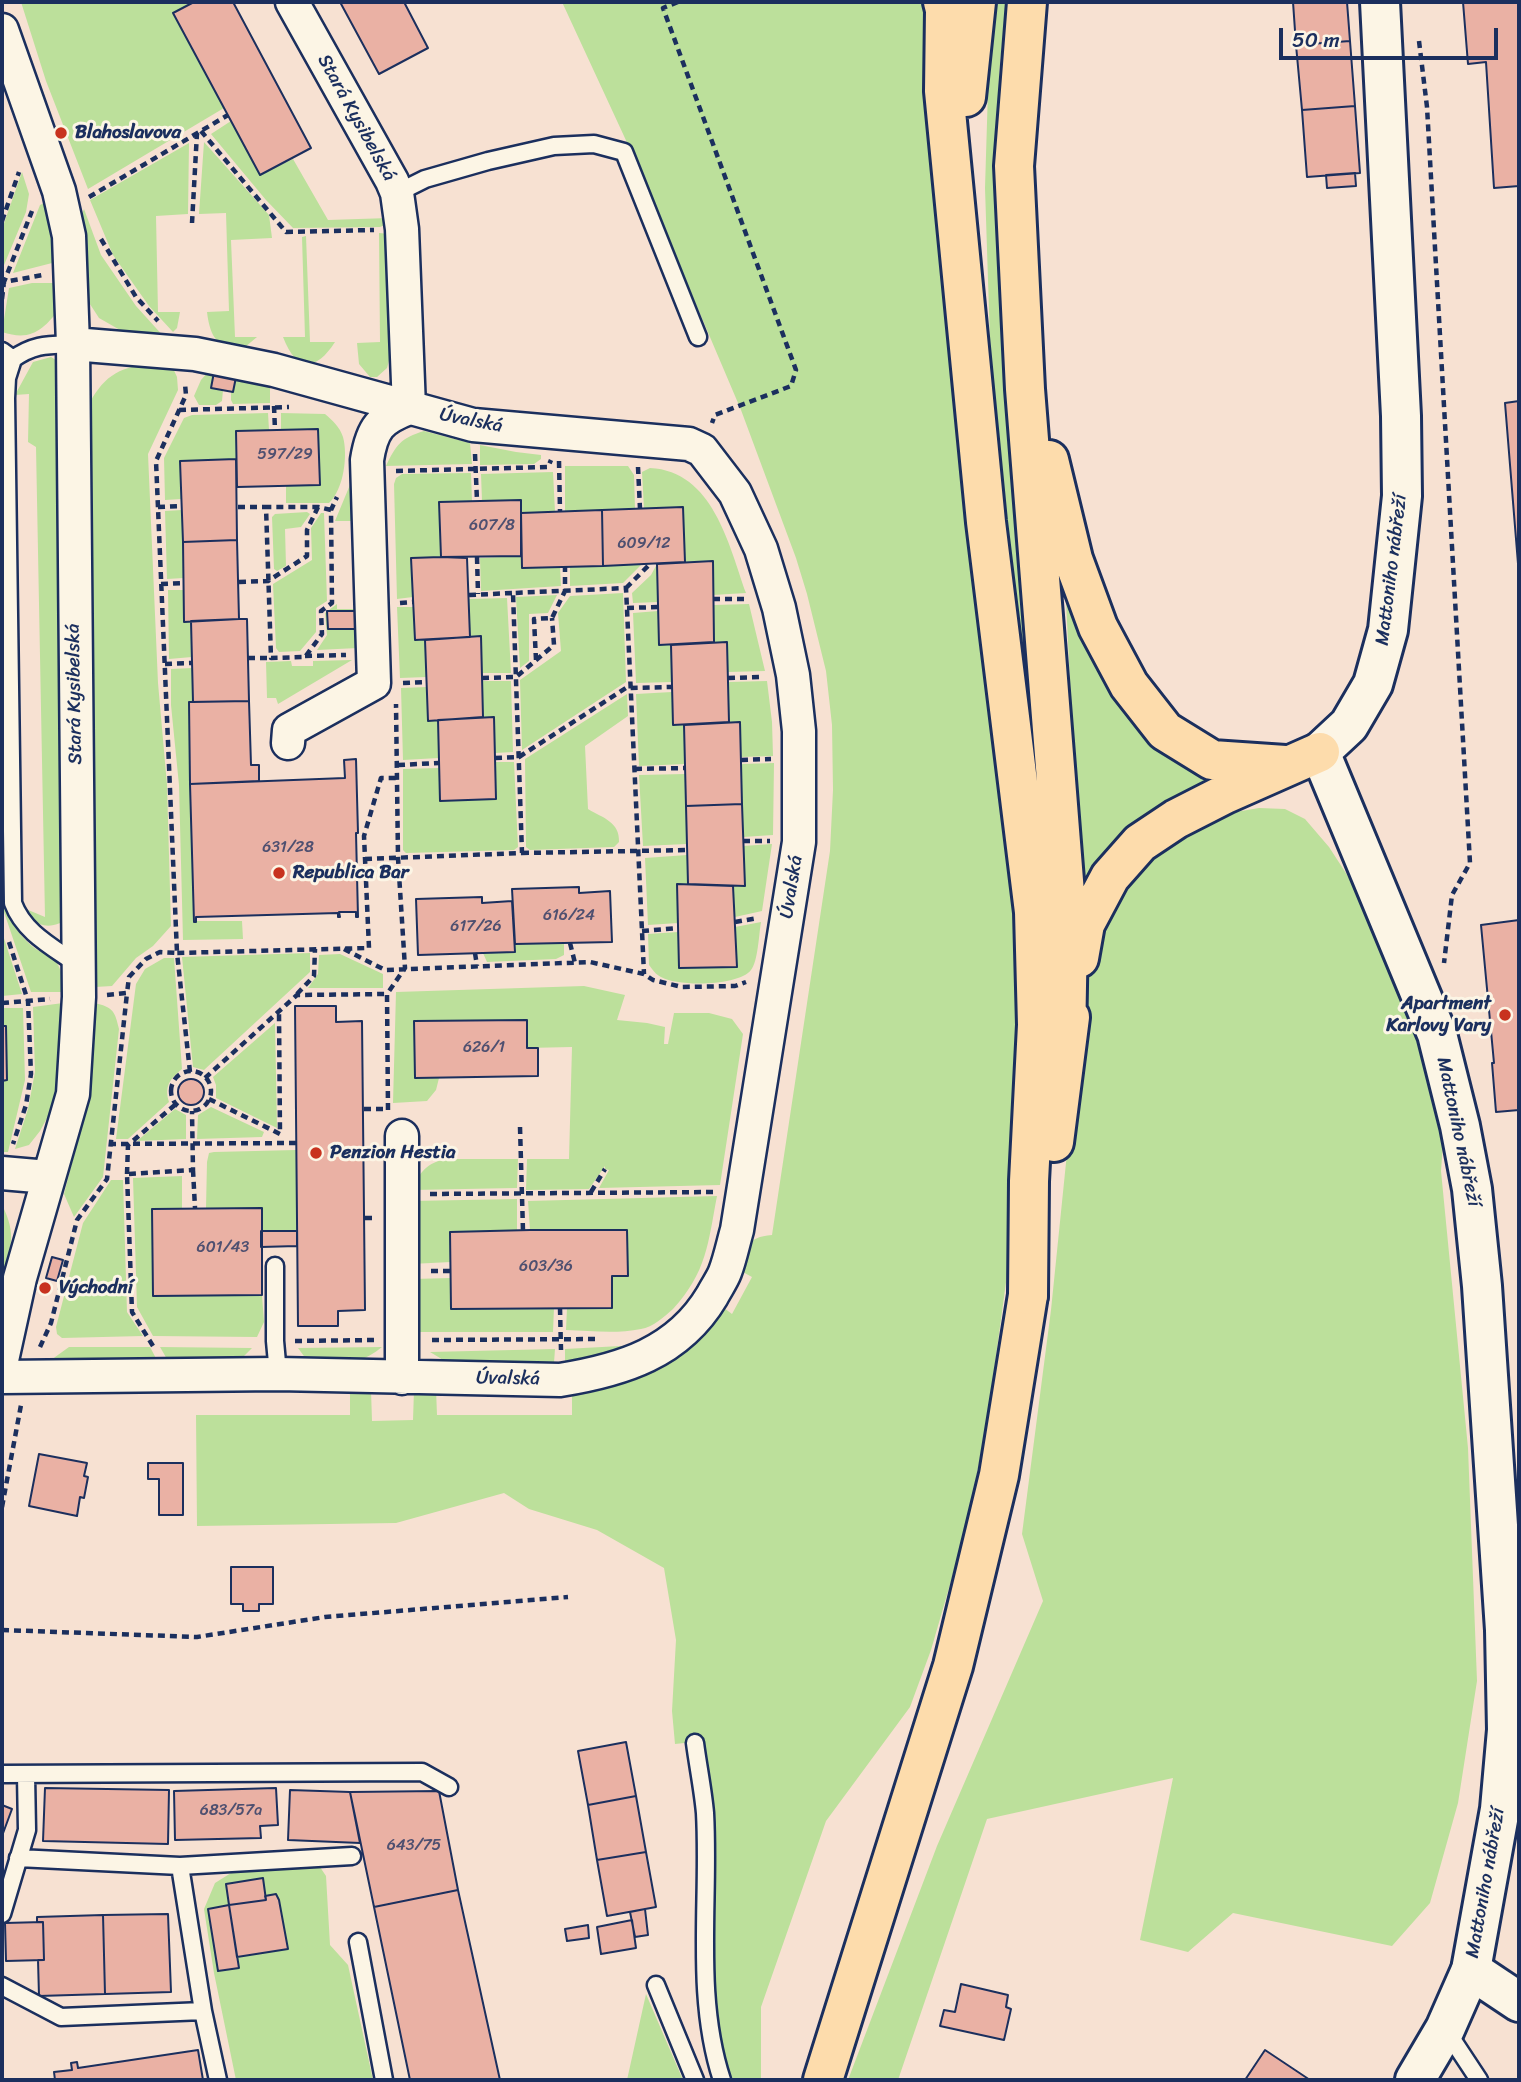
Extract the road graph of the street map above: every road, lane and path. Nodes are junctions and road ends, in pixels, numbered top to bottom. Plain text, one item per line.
1 (292, 2) edge
2 (678, 2) edge
3 (943, 2) edge
4 (976, 2) edge
5 (1027, 2) edge
6 (1380, 2) edge
7 (1417, 28) dead end
8 (2, 30) edge
9 (228, 115) dead end
10 (199, 132) junction
11 (20, 161) dead end
12 (397, 194) junction
13 (85, 199) dead end
14 (32, 210) dead end
15 (2, 221) edge
16 (192, 223) dead end
17 (401, 229) junction
18 (3, 282) edge
19 (965, 294) junction
20 (2, 299) edge
21 (698, 337) dead end
22 (73, 344) junction
23 (183, 354) junction
24 (7, 355) edge
25 (1025, 389) junction
26 (299, 407) dead end
27 (409, 408) junction
28 (179, 410) junction
29 (473, 425) junction
30 (702, 450) junction
31 (646, 463) dead end
32 (476, 468) junction
33 (390, 471) dead end
34 (341, 490) dead end
35 (477, 501) dead end
36 (182, 506) dead end
37 (158, 507) junction
38 (238, 507) dead end
39 (266, 507) junction
40 (318, 507) junction
41 (640, 509) dead end
42 (331, 510) junction
43 (560, 511) dead end
44 (477, 557) dead end
45 (650, 564) dead end
46 (565, 567) dead end
47 (268, 581) junction
48 (239, 582) dead end
49 (184, 583) dead end
50 (161, 584) junction
51 (626, 589) junction
52 (565, 591) junction
53 (752, 592) dead end
54 (513, 593) junction
55 (478, 594) junction
56 (469, 595) dead end
57 (713, 599) dead end
58 (658, 607) dead end
59 (627, 608) junction
60 (552, 618) junction
61 (373, 654) junction
62 (304, 657) junction
63 (271, 658) junction
64 (248, 659) dead end
65 (536, 660) junction
66 (192, 663) dead end
67 (165, 664) junction
68 (770, 676) dead end
69 (516, 677) junction
70 (482, 678) dead end
71 (728, 678) dead end
72 (427, 682) dead end
73 (395, 684) dead end
74 (672, 687) dead end
75 (632, 688) junction
76 (396, 697) dead end
77 (288, 743) dead end
78 (519, 757) junction
79 (495, 758) dead end
80 (777, 759) dead end
81 (1305, 759) junction
82 (741, 760) dead end
83 (439, 763) dead end
84 (398, 765) junction
85 (685, 768) dead end
86 (635, 769) junction
87 (398, 778) junction
88 (743, 841) dead end
89 (776, 841) dead end
90 (637, 850) junction
91 (687, 850) dead end
92 (522, 853) junction
93 (398, 858) junction
94 (365, 859) junction
95 (766, 916) dead end
96 (735, 922) dead end
97 (678, 928) dead end
98 (642, 931) junction
99 (6, 932) dead end
100 (570, 943) dead end
101 (315, 949) junction
102 (344, 949) junction
103 (177, 953) junction
104 (475, 953) dead end
105 (575, 963) junction
106 (1444, 964) dead end
107 (78, 965) junction
108 (477, 966) junction
109 (405, 968) junction
110 (644, 974) junction
111 (750, 980) dead end
112 (127, 993) junction
113 (387, 994) junction
114 (297, 995) junction
115 (79, 997) junction
116 (28, 1001) junction
117 (2, 1003) edge
118 (279, 1011) junction
119 (1066, 1041) junction
120 (190, 1072) junction
121 (205, 1078) junction
122 (209, 1099) junction
123 (176, 1104) junction
124 (364, 1109) dead end
125 (192, 1111) junction
126 (395, 1123) junction
127 (520, 1126) dead end
128 (280, 1133) junction
129 (282, 1143) junction
130 (296, 1143) dead end
131 (109, 1144) junction
132 (192, 1144) junction
133 (128, 1145) junction
134 (605, 1169) dead end
135 (193, 1170) junction
136 (3, 1173) edge
137 (127, 1174) junction
138 (48, 1177) junction
139 (591, 1192) junction
140 (724, 1192) dead end
141 (522, 1193) junction
142 (401, 1194) junction
143 (195, 1208) dead end
144 (523, 1231) dead end
145 (275, 1266) dead end
146 (1028, 1295) junction
147 (560, 1308) dead end
148 (9, 1327) junction
149 (561, 1339) junction
150 (600, 1339) dead end
151 (402, 1340) junction
152 (275, 1341) junction
153 (150, 1342) junction
154 (164, 1342) dead end
155 (42, 1343) junction
156 (138, 1343) dead end
157 (52, 1344) dead end
158 (10, 1372) edge
159 (278, 1374) junction
160 (170, 1375) junction
161 (402, 1378) junction
162 (560, 1380) junction
163 (2, 1507) edge
164 (568, 1597) dead end
165 (2, 1630) edge
166 (695, 1743) dead end
167 (2, 1774) edge
168 (26, 1774) junction
169 (449, 1787) dead end
170 (352, 1856) dead end
171 (18, 1857) junction
172 (180, 1866) junction
173 (2, 1914) edge
174 (358, 1942) dead end
175 (1471, 1970) junction
176 (656, 1985) dead end
177 (2, 1986) edge
178 (1519, 2002) edge
179 (203, 2011) junction
180 (1445, 2029) junction
181 (218, 2080) edge
182 (384, 2080) edge
183 (695, 2080) edge
184 (722, 2080) edge
185 (823, 2080) edge
186 (1415, 2080) edge
187 (1479, 2080) edge

1 - 12 street, Stará Kysibelská
2 - 30 path
3 - 19 main road
4 - 19 main road
5 - 25 main road
6 - 81 main road, Mattoniho nábřeží
7 - 106 path
8 - 22 street, Stará Kysibelská
9 - 10 path
10 - 13 path
10 - 16 path
10 - 17 path
11 - 15 path
12 - 17 street, Stará Kysibelská
12 - 21 lane
14 - 18 path
17 - 27 street, Stará Kysibelská
18 - 20 path
19 - 146 main road
22 - 23 street, Úvalská
22 - 24 lane
22 - 107 street, Stará Kysibelská
23 - 27 street, Úvalská
23 - 28 path
24 - 107 lane
25 - 81 main road
25 - 119 main road
26 - 28 path
27 - 29 street, Úvalská
27 - 61 street
28 - 37 path
29 - 30 street, Úvalská
29 - 32 path
30 - 162 street, Úvalská
31 - 41 path
32 - 33 path
32 - 35 path
32 - 43 path
34 - 42 path
36 - 37 path
37 - 50 path
38 - 39 path
39 - 40 path
39 - 47 path
40 - 42 path
40 - 47 path
42 - 62 path
44 - 55 path
45 - 51 path
46 - 52 path
47 - 48 path
47 - 63 path
49 - 50 path
50 - 67 path
51 - 52 path
51 - 59 path
52 - 54 path
52 - 60 path
53 - 57 path
54 - 55 path
54 - 69 path
55 - 56 path
58 - 59 path
59 - 75 path
60 - 65 path
60 - 65 path
61 - 62 path
61 - 77 street
62 - 63 path
63 - 64 path
65 - 69 path
66 - 67 path
67 - 103 path
68 - 71 path
69 - 70 path
69 - 78 path
72 - 73 path
74 - 75 path
75 - 78 path
75 - 86 path
76 - 84 path
78 - 79 path
78 - 92 path
80 - 82 path
81 - 119 main road
81 - 175 main road, Mattoniho nábřeží
83 - 84 path
84 - 87 path
85 - 86 path
86 - 90 path
87 - 93 path
87 - 94 path
88 - 89 path
90 - 91 path
90 - 92 path
90 - 98 path
92 - 93 path
93 - 94 path
93 - 109 path
94 - 102 path
95 - 96 path
97 - 98 path
98 - 110 path
99 - 116 path
100 - 105 path
101 - 102 path
101 - 103 path
101 - 114 path
102 - 109 path
103 - 112 path
103 - 120 path
104 - 108 path
105 - 108 path
105 - 110 path
107 - 115 street, Stará Kysibelská
108 - 109 path
109 - 113 path
110 - 111 path
112 - 115 path
112 - 131 path
113 - 114 path
113 - 126 path
114 - 118 path
115 - 116 path
115 - 138 street, Stará Kysibelská
116 - 117 path
116 - 136 path
118 - 121 path
118 - 128 path
119 - 146 main road
120 - 121 path
120 - 123 path
121 - 122 path
122 - 125 path
122 - 128 path
123 - 125 path
123 - 133 path
124 - 126 path
125 - 132 path
126 - 142 street
127 - 141 path
128 - 129 path
129 - 130 path
129 - 132 path
131 - 133 path
131 - 155 path
132 - 133 path
132 - 135 path
133 - 137 path
134 - 139 path
135 - 137 path
135 - 143 path
136 - 138 street
137 - 153 path
138 - 148 street, Stará Kysibelská
139 - 140 path
139 - 141 path
141 - 142 path
141 - 144 path
142 - 151 street
145 - 152 lane
146 - 185 main road
147 - 149 path
148 - 155 path
148 - 158 street, Stará Kysibelská
149 - 150 path
149 - 151 path
149 - 162 path
151 - 152 path
151 - 161 street
152 - 159 lane
153 - 154 path
153 - 156 path
153 - 160 path
155 - 157 path
155 - 158 path
158 - 160 street, Úvalská
158 - 163 path
159 - 160 street, Úvalská
159 - 161 street, Úvalská
161 - 162 street, Úvalská
164 - 165 path
166 - 184 lane
167 - 168 lane
168 - 169 lane
168 - 171 lane
170 - 172 lane
171 - 172 lane
171 - 173 lane
172 - 179 lane
174 - 182 lane
175 - 178 main road
175 - 180 main road, Mattoniho nábřeží
176 - 183 lane
177 - 179 lane
179 - 181 lane
180 - 186 main road, Mattoniho nábřeží
180 - 187 lane

